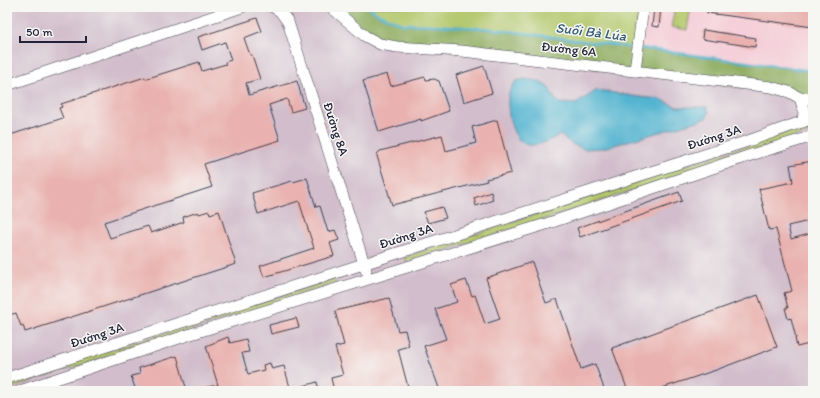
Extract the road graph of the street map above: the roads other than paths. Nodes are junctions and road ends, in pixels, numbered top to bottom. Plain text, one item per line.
1 (242, 7) edge
2 (273, 7) edge
3 (331, 7) edge
4 (643, 7) edge
5 (636, 66) junction
6 (7, 85) edge
7 (800, 98) junction
8 (813, 99) edge
9 (808, 121) edge
10 (813, 136) edge
11 (364, 264) junction
12 (369, 278) junction
13 (7, 378) edge
14 (20, 391) edge

1 - 6 street
2 - 11 street, Đường 8A
3 - 5 street, Đường 6A
4 - 5 street
5 - 7 street, Đường 6A
7 - 8 street, Đường 6A
7 - 9 street
9 - 11 street, Đường 3A
10 - 12 street
11 - 12 street, Đường 8A
11 - 13 street, Đường 3A
12 - 14 street

